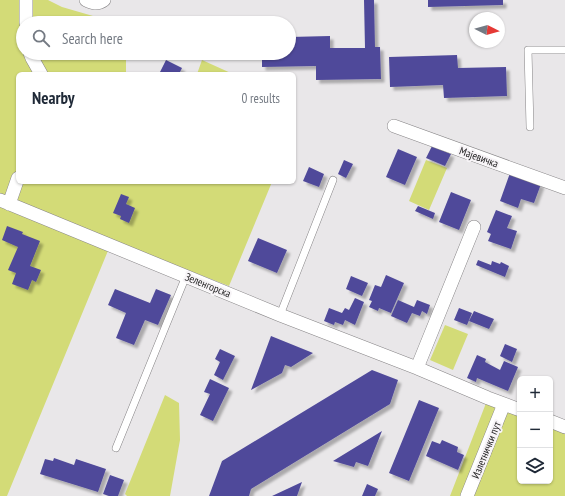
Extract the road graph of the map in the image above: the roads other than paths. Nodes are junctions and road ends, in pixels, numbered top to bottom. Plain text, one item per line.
1 (26, 0) edge
2 (86, 0) edge
3 (104, 0) edge
4 (26, 16) edge
5 (565, 50) edge
6 (33, 60) edge
7 (40, 72) edge
8 (394, 126) dead end
9 (530, 127) dead end
10 (333, 180) dead end
11 (16, 181) edge
12 (565, 188) edge
13 (4, 202) edge
14 (474, 227) dead end
15 (186, 276) junction
16 (280, 315) junction
17 (417, 368) junction
18 (504, 404) junction
19 (517, 409) edge
20 (553, 422) edge
21 (565, 427) edge
22 (116, 448) dead end
23 (467, 496) edge

1 - 4 street
2 - 3 street
5 - 9 lane
6 - 7 street
8 - 12 street, Мајевичка
10 - 16 lane
11 - 13 street
13 - 15 street, Зеленгорска
14 - 17 street
15 - 16 street, Зеленгорска
15 - 22 lane
16 - 17 street, Зеленгорска
17 - 18 street, Зеленгорска
18 - 19 street, Зеленгорска
18 - 23 street, Излетнички пут
20 - 21 street

